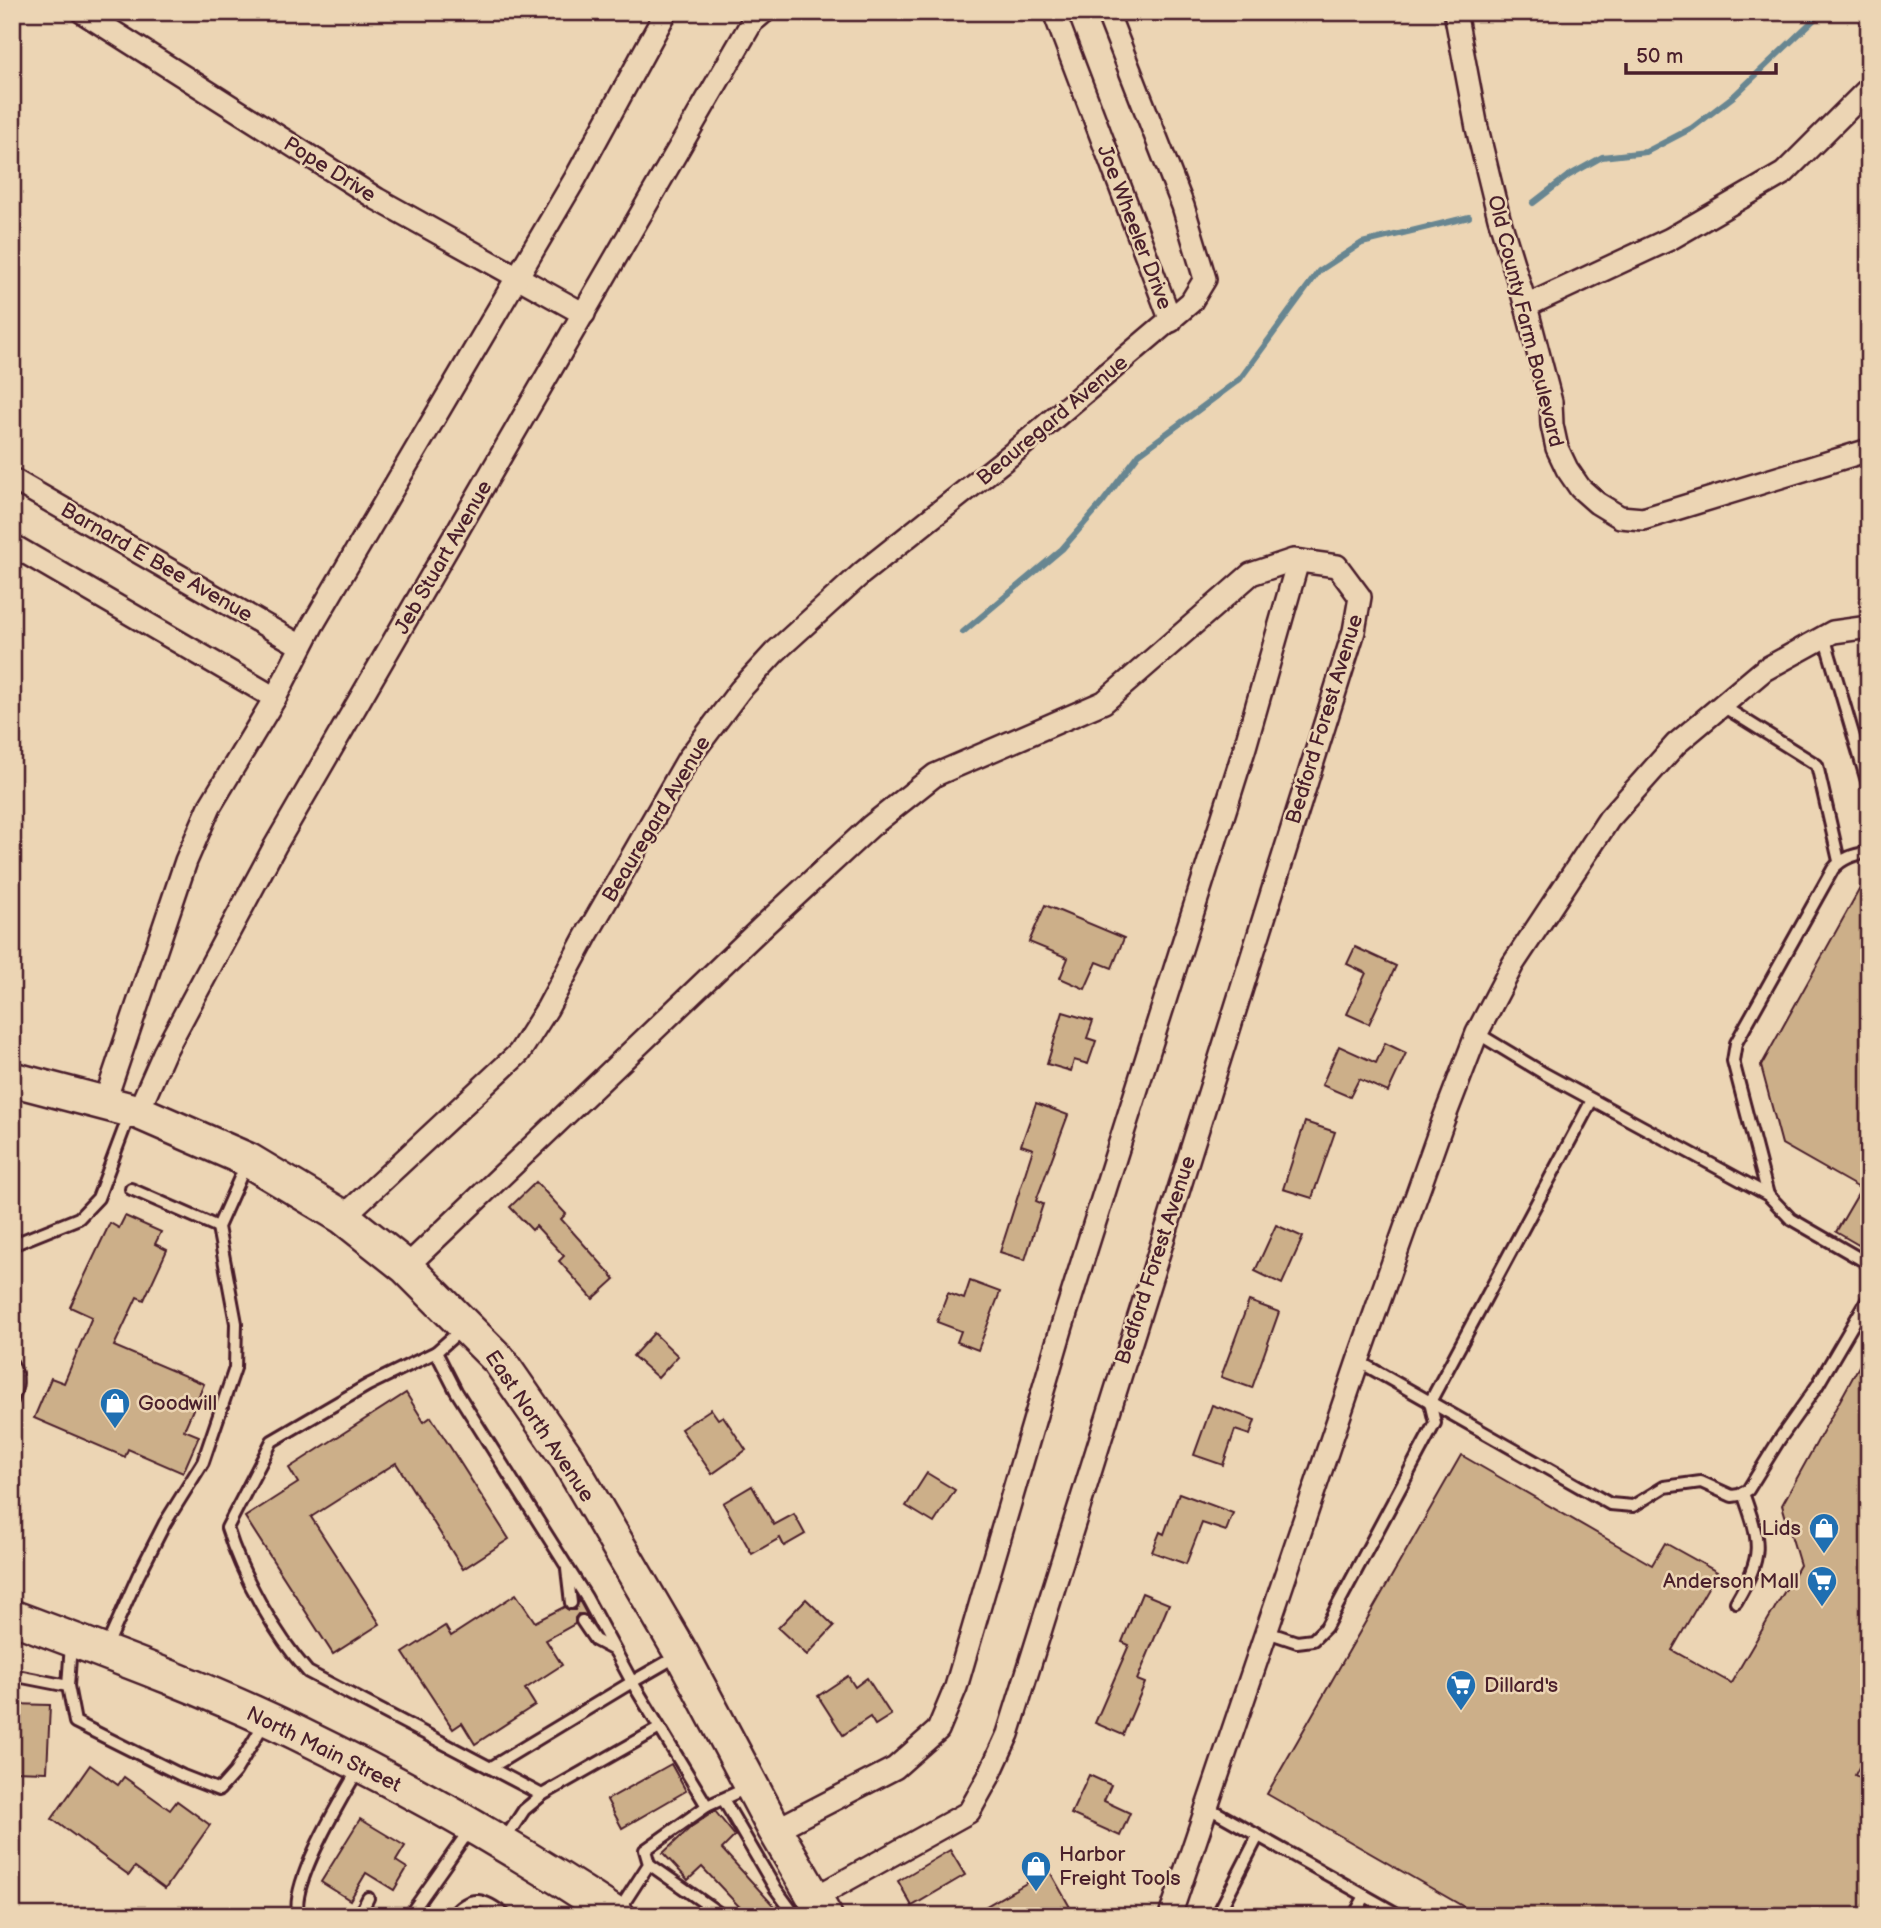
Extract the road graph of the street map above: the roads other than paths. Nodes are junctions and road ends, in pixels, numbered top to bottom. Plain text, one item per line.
1 (82, 12) edge
2 (666, 12) edge
3 (765, 12) edge
4 (1054, 12) edge
5 (1107, 12) edge
6 (1455, 12) edge
7 (1869, 88) edge
8 (518, 276) junction
9 (1526, 306) junction
10 (583, 314) junction
11 (1171, 321) junction
12 (1869, 450) edge
13 (12, 479) edge
14 (12, 545) edge
15 (1298, 561) junction
16 (1869, 627) edge
17 (1824, 636) junction
18 (302, 646) junction
19 (275, 698) junction
20 (1721, 705) junction
21 (1869, 788) edge
22 (1869, 852) edge
23 (1839, 861) junction
24 (1477, 1032) junction
25 (12, 1079) edge
26 (1592, 1100) junction
27 (124, 1109) junction
28 (248, 1160) junction
29 (131, 1189) dead end
30 (1768, 1195) junction
31 (343, 1217) junction
32 (218, 1227) junction
33 (12, 1245) edge
34 (1869, 1264) edge
35 (406, 1267) junction
36 (1869, 1297) edge
37 (465, 1326) junction
38 (436, 1352) junction
39 (1358, 1361) junction
40 (12, 1364) edge
41 (12, 1401) edge
42 (1430, 1402) junction
43 (1743, 1493) junction
44 (567, 1566) junction
45 (1736, 1602) dead end
46 (571, 1603) dead end
47 (12, 1617) edge
48 (582, 1620) dead end
49 (1267, 1632) junction
50 (72, 1639) junction
51 (614, 1650) junction
52 (104, 1651) junction
53 (681, 1653) junction
54 (12, 1675) edge
55 (632, 1682) junction
56 (68, 1686) junction
57 (266, 1719) junction
58 (658, 1729) junction
59 (360, 1765) junction
60 (490, 1768) junction
61 (737, 1792) junction
62 (542, 1795) junction
63 (707, 1806) junction
64 (1207, 1807) junction
65 (472, 1826) junction
66 (775, 1830) junction
67 (1258, 1836) junction
68 (502, 1843) junction
69 (649, 1864) junction
70 (1365, 1896) junction
71 (368, 1898) dead end
72 (805, 1904) edge
73 (455, 1912) edge
74 (618, 1915) edge
75 (299, 1916) edge
76 (359, 1916) edge
77 (409, 1916) edge
78 (506, 1916) edge
79 (723, 1916) edge
80 (1170, 1916) edge
81 (1217, 1916) edge
82 (1354, 1916) edge
83 (1401, 1916) edge

1 - 8 street, Pope Drive
2 - 8 street
3 - 10 street, Jeb Stuart Avenue
4 - 11 street, Joe Wheeler Drive
5 - 11 street, Joe Wheeler Drive
6 - 9 street, Old County Farm Boulevard
7 - 9 street
8 - 10 street, Pope Drive
8 - 18 street
9 - 12 street, Old County Farm Boulevard
10 - 27 street, Jeb Stuart Avenue
11 - 31 street, Beauregard Avenue
13 - 18 street, Barnard E Bee Avenue
14 - 19 street
15 - 35 street
15 - 66 street
15 - 72 street, Bedford Forest Avenue
16 - 17 street
17 - 20 street
17 - 21 lane
18 - 19 street
19 - 27 street
20 - 23 lane
20 - 24 street
22 - 23 lane
23 - 30 lane
24 - 26 lane
24 - 39 street
25 - 27 main road, East North Avenue
26 - 30 lane
26 - 42 lane
27 - 28 main road, East North Avenue
27 - 33 lane
28 - 31 main road, East North Avenue
28 - 32 lane
29 - 32 lane
30 - 34 lane
31 - 35 main road, East North Avenue
32 - 52 lane
35 - 37 main road, East North Avenue
36 - 43 lane
37 - 38 lane
37 - 53 main road, East North Avenue
38 - 44 lane
38 - 60 lane
39 - 42 lane
39 - 49 street
40 - 41 lane
42 - 43 lane
42 - 49 lane
43 - 45 lane
44 - 46 lane
44 - 51 lane
47 - 50 main road, North Main Street
48 - 51 lane
49 - 64 street
50 - 52 main road, North Main Street
50 - 56 lane
51 - 55 lane
52 - 57 main road, North Main Street
53 - 55 lane
53 - 61 main road, East North Avenue
54 - 56 lane
55 - 58 lane
55 - 60 lane
56 - 57 lane
57 - 59 main road, North Main Street
58 - 62 lane
58 - 63 lane
59 - 65 main road, North Main Street
59 - 75 lane
60 - 62 lane
61 - 63 lane
61 - 66 main road, East North Avenue
61 - 72 lane
62 - 68 lane
63 - 69 lane
64 - 67 lane
64 - 80 street
65 - 68 main road, North Main Street
65 - 77 lane
66 - 72 main road, East North Avenue
67 - 70 lane
67 - 81 lane
68 - 74 main road, North Main Street
69 - 74 lane
69 - 79 lane
70 - 82 lane
70 - 83 lane
71 - 76 lane
73 - 78 lane

